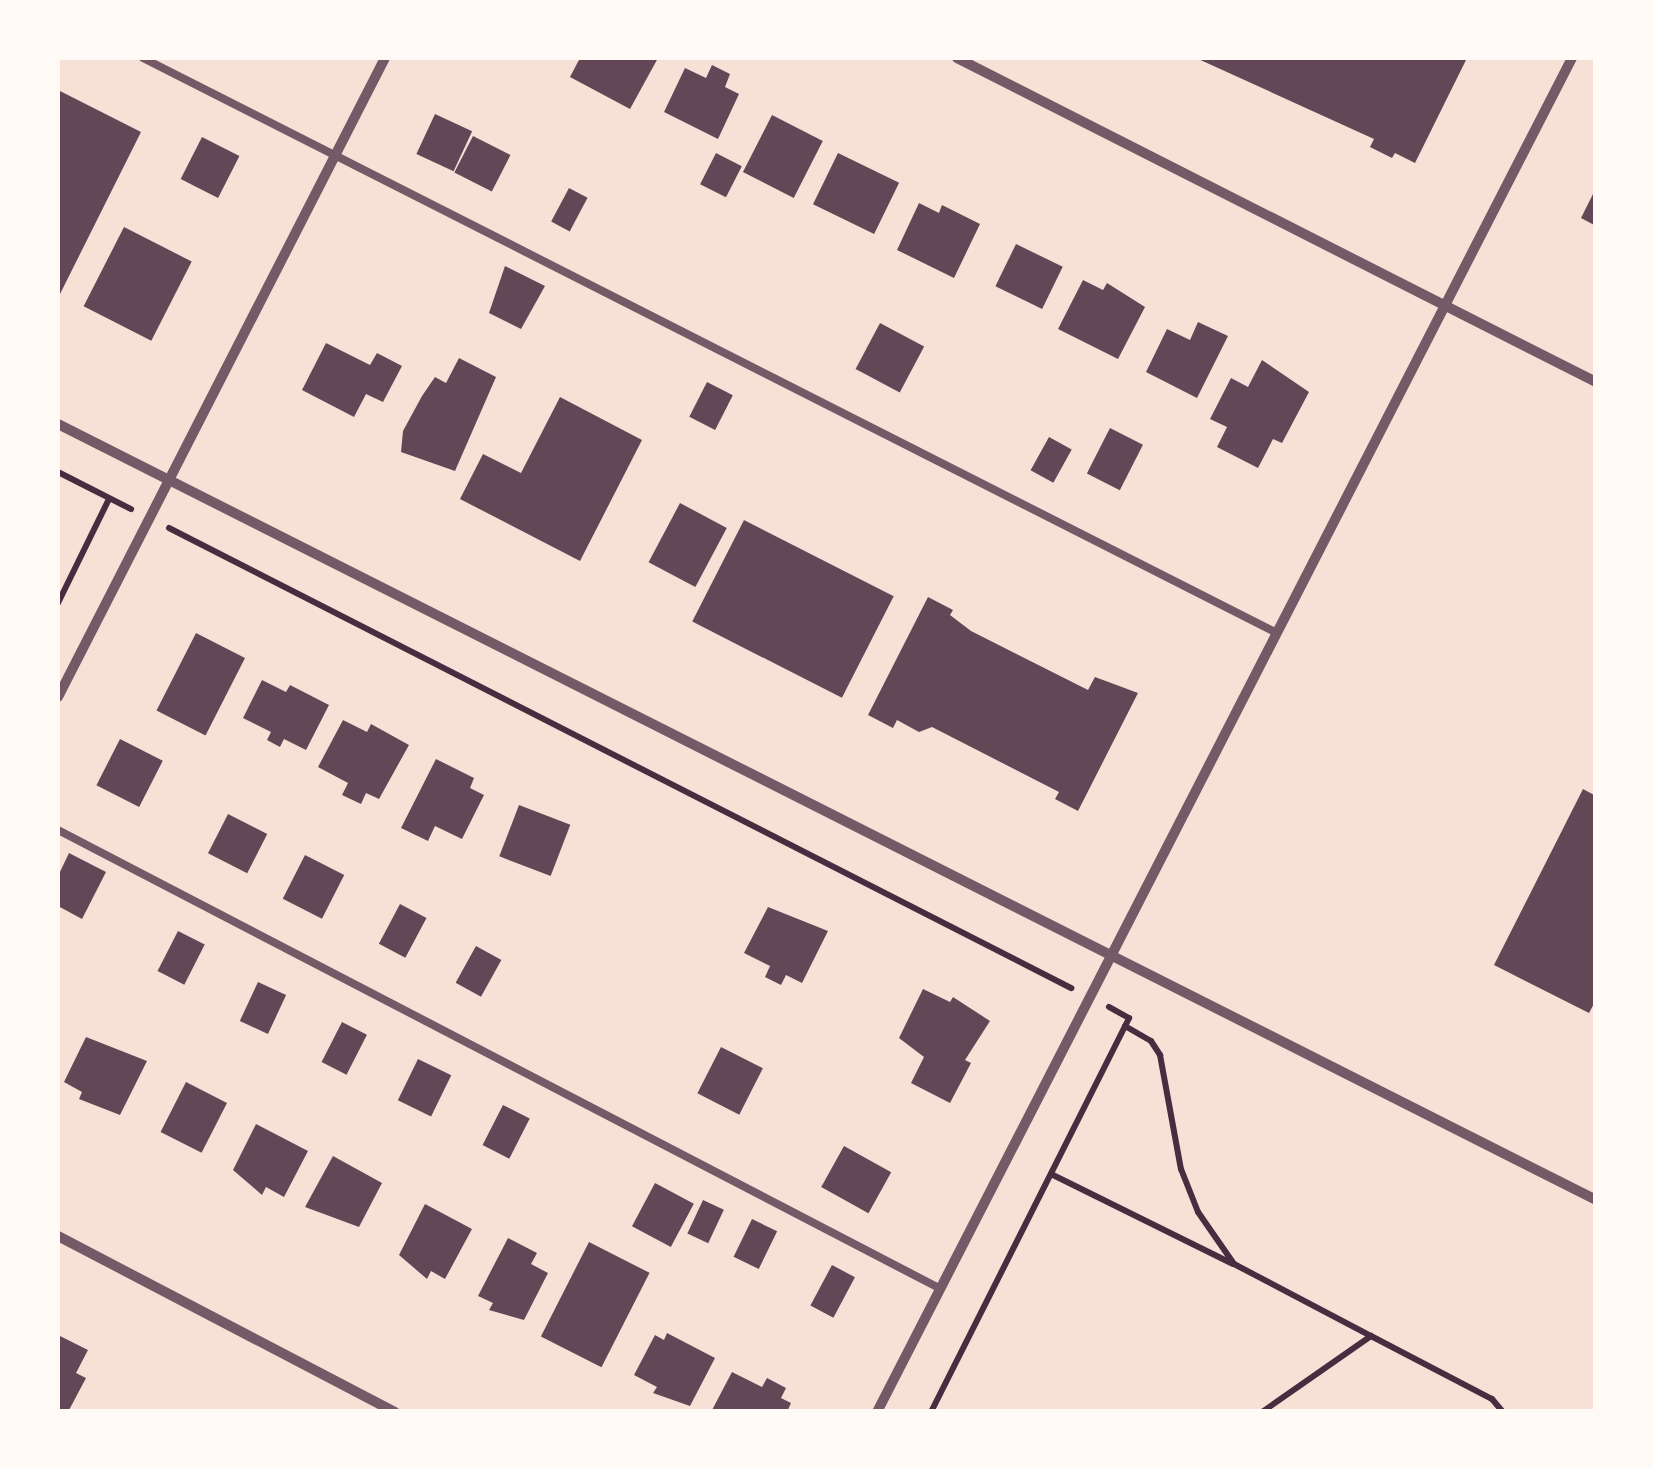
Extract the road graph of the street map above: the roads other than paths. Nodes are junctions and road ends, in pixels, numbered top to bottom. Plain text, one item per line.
1 (142, 58) edge
2 (385, 58) edge
3 (957, 58) edge
4 (1572, 58) edge
5 (335, 154) junction
6 (1444, 304) junction
7 (1596, 382) edge
8 (58, 424) edge
9 (168, 480) junction
10 (1275, 632) junction
11 (58, 698) edge
12 (58, 830) edge
13 (1110, 956) junction
14 (1596, 1200) edge
15 (58, 1236) edge
16 (939, 1288) junction
17 (394, 1412) edge
18 (876, 1412) edge

1 - 5 lane
2 - 5 street
3 - 6 street
4 - 6 street
5 - 9 street
5 - 10 lane
6 - 7 street
6 - 10 street
8 - 9 street
9 - 11 street
9 - 13 street
10 - 13 street
12 - 16 lane
13 - 14 street
13 - 16 street
15 - 17 street
16 - 18 street

